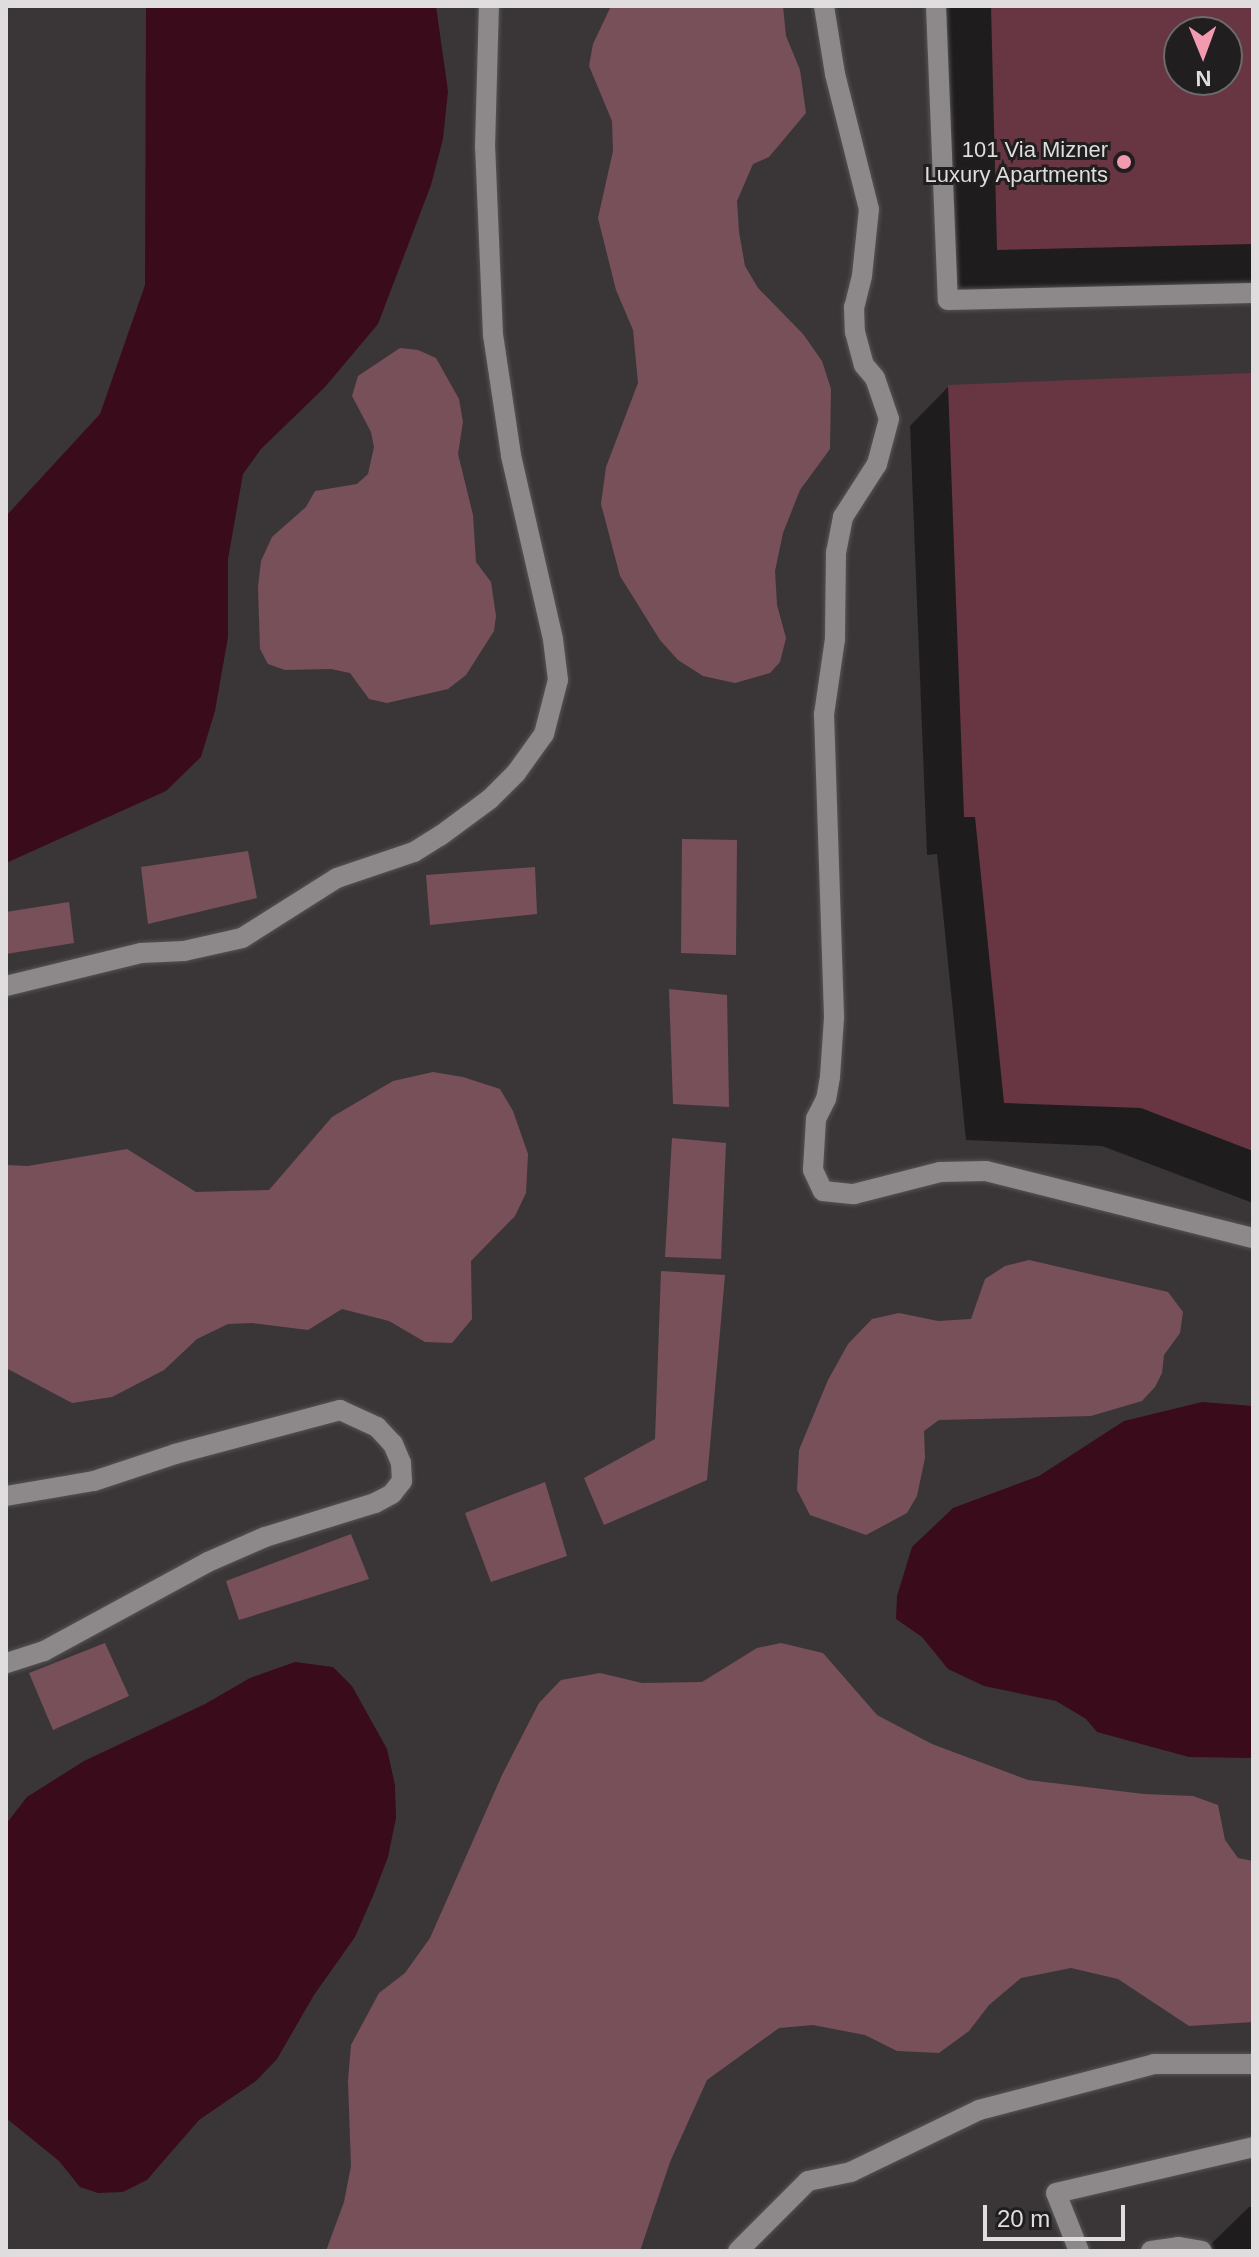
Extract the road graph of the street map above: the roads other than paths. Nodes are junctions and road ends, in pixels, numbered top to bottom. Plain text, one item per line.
1 (489, 6) edge
2 (824, 6) edge
3 (936, 6) edge
4 (1253, 293) edge
5 (6, 986) edge
6 (1253, 1238) edge
7 (6, 1496) edge
8 (6, 1663) edge
9 (1253, 2064) edge
10 (1253, 2147) edge
11 (738, 2251) edge
12 (1079, 2251) edge
13 (1151, 2251) edge
14 (1202, 2251) edge

1 - 5 lane
2 - 6 lane
3 - 4 lane
7 - 8 lane
9 - 11 lane
10 - 12 lane
13 - 14 lane

